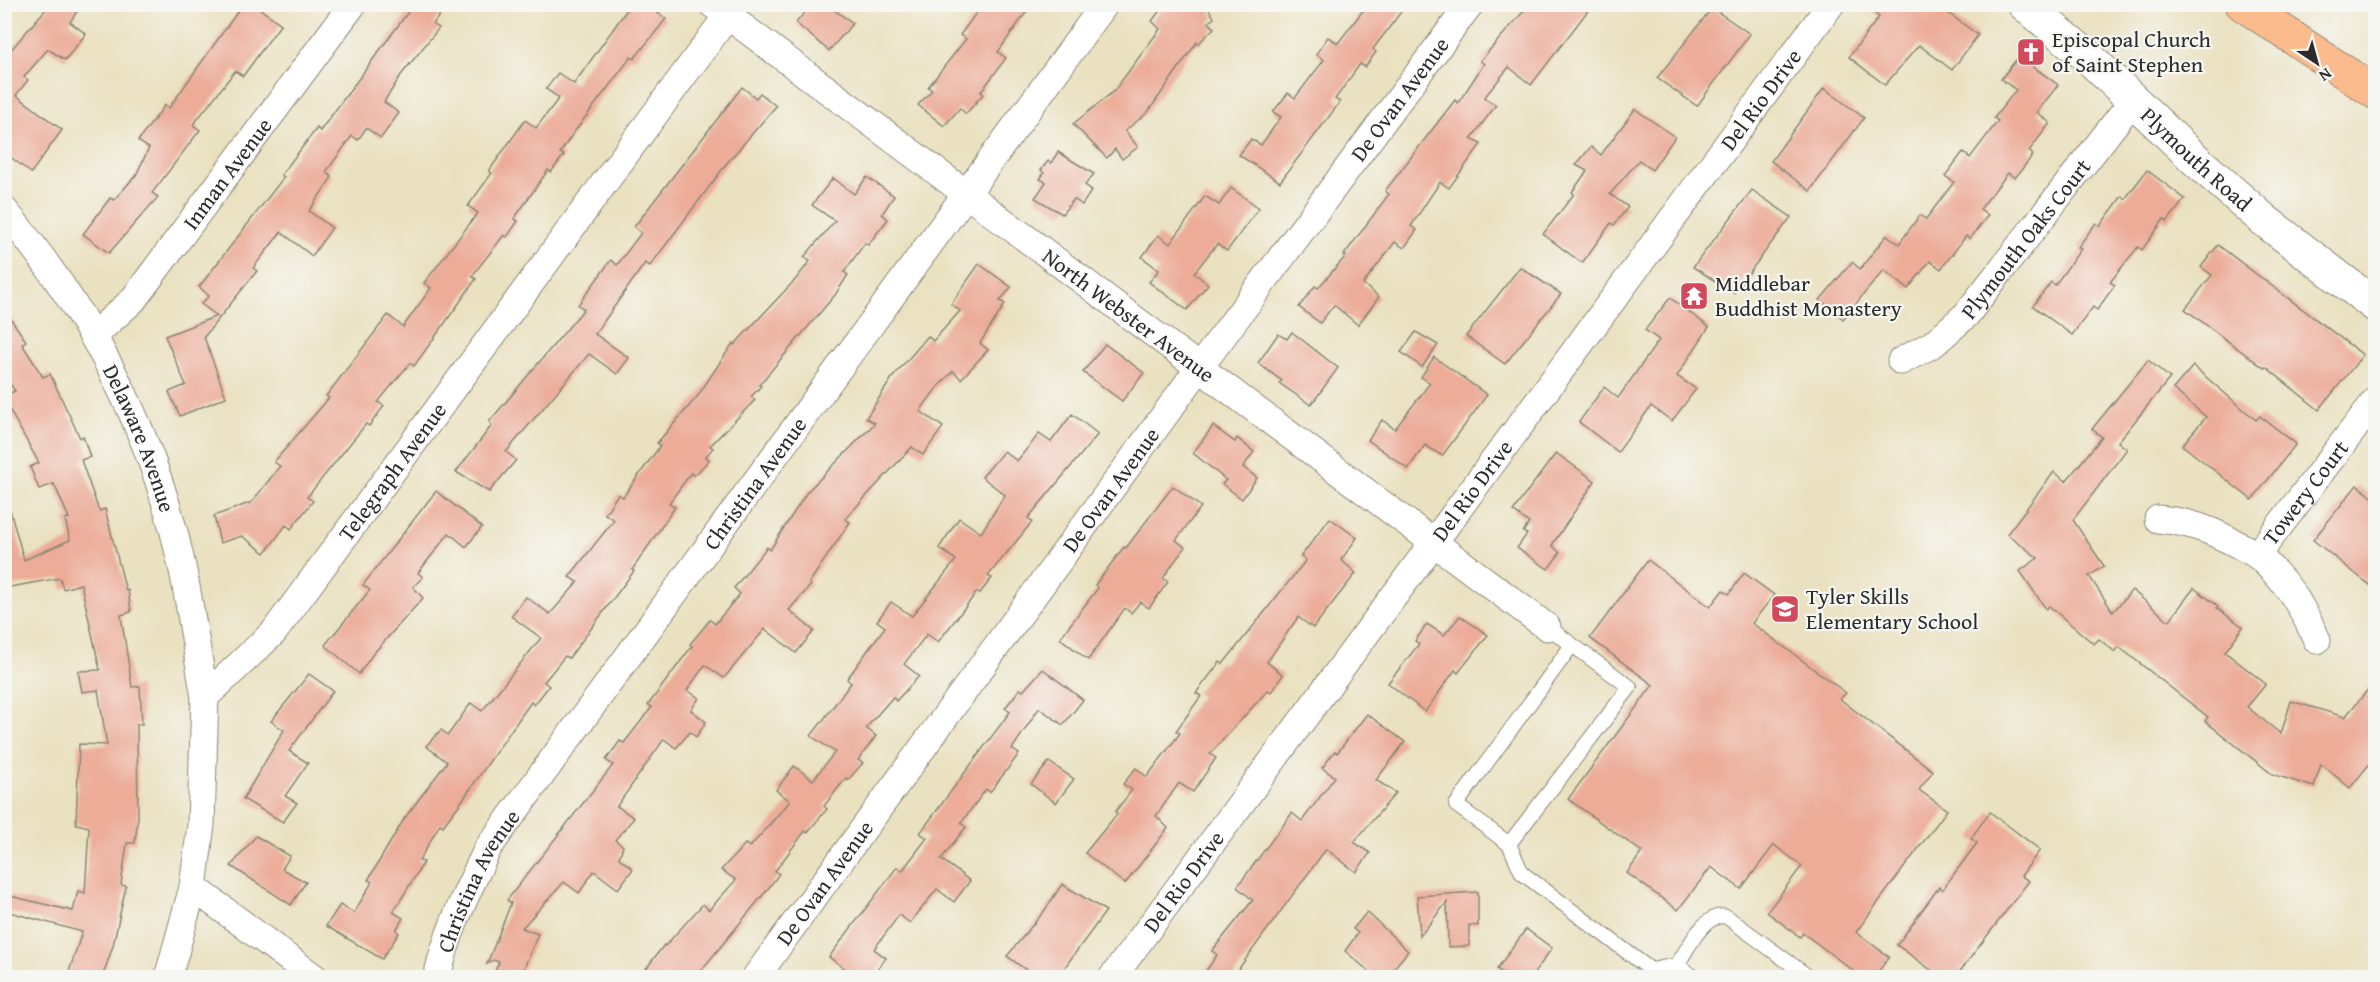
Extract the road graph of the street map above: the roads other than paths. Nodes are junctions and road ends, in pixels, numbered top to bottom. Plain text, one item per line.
1 (353, 4) edge
2 (1105, 4) edge
3 (1470, 4) edge
4 (1831, 4) edge
5 (2024, 4) edge
6 (2242, 4) edge
7 (2271, 4) edge
8 (725, 8) edge
9 (2376, 82) edge
10 (2376, 93) edge
11 (2134, 99) junction
12 (966, 194) junction
13 (4, 210) edge
14 (2376, 306) edge
15 (94, 335) junction
16 (1901, 361) dead end
17 (1199, 368) junction
18 (2376, 400) edge
19 (2158, 519) dead end
20 (1433, 541) junction
21 (2258, 555) junction
22 (1547, 627) joint
23 (2317, 640) dead end
24 (1572, 645) junction
25 (205, 697) junction
26 (1509, 844) junction
27 (193, 887) junction
28 (1677, 965) junction
29 (168, 978) edge
30 (315, 978) edge
31 (437, 978) edge
32 (754, 978) edge
33 (1112, 978) edge
34 (1695, 978) edge
35 (1810, 978) edge

1 - 15 street, Inman Avenue
2 - 12 street, Christina Avenue
3 - 17 street, De Ovan Avenue
4 - 20 street, Del Rio Drive
5 - 11 street, Plymouth Road
6 - 10 highway
7 - 9 highway
8 - 12 street, North Webster Avenue
8 - 25 street, Telegraph Avenue
11 - 14 street, Plymouth Road
11 - 16 street, Plymouth Oaks Court
12 - 17 street, North Webster Avenue
12 - 31 street, Christina Avenue
13 - 15 street, Delaware Avenue
15 - 25 street, Delaware Avenue
17 - 20 street, North Webster Avenue
17 - 32 street, De Ovan Avenue
18 - 21 street, Towery Court
19 - 21 street, Towery Court
20 - 22 street, North Webster Avenue
20 - 33 street, Del Rio Drive
21 - 23 street, Towery Court
22 - 24 lane
24 - 26 lane
24 - 26 lane
25 - 27 street
26 - 28 lane
27 - 29 street
27 - 30 street
28 - 34 lane
28 - 35 lane

